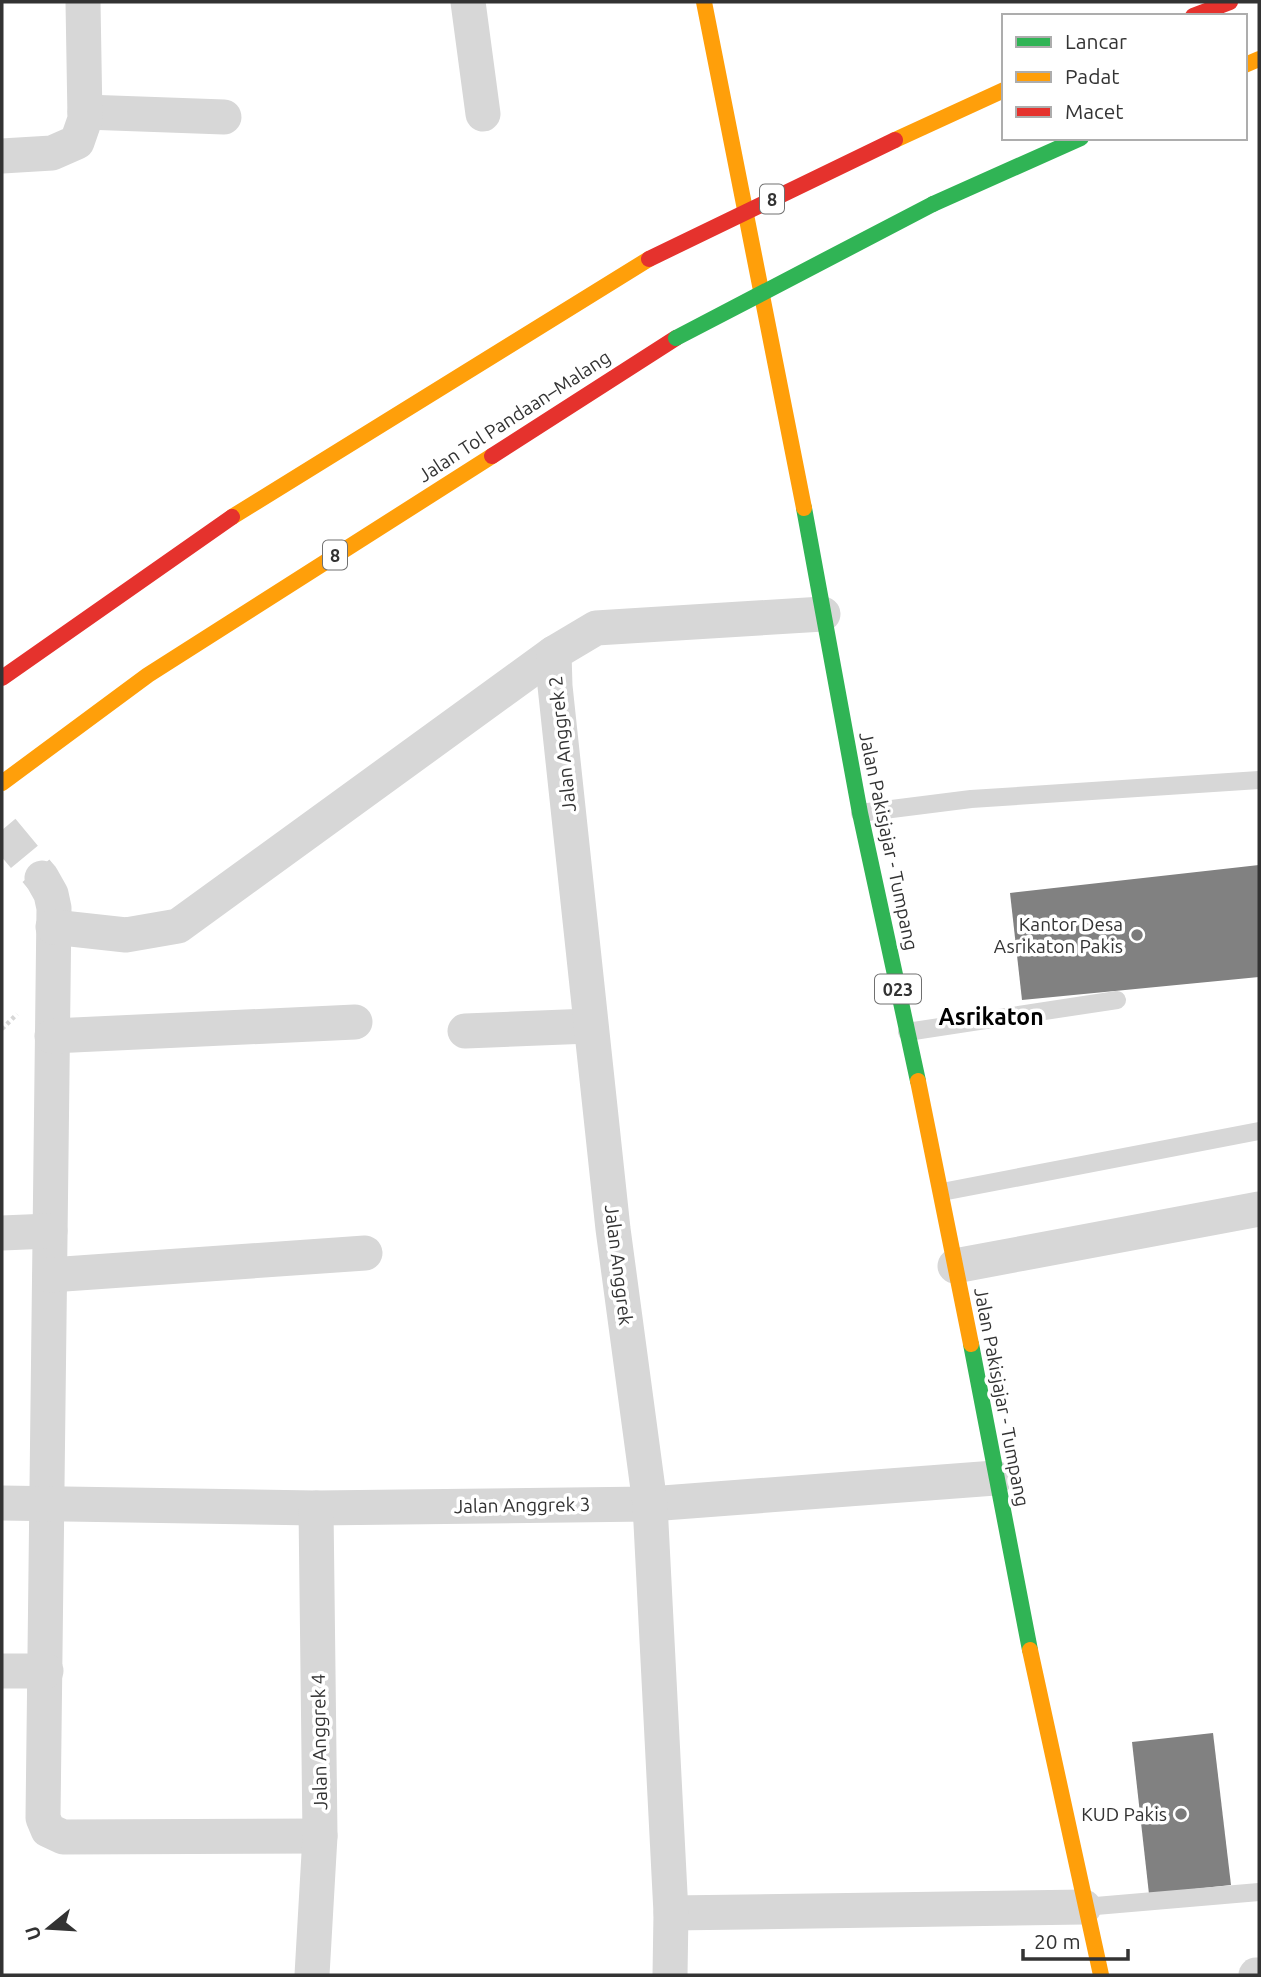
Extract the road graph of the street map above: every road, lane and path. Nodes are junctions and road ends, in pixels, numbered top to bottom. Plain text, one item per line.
1 (83, 2) edge
2 (468, 2) edge
3 (704, 2) edge
4 (1230, 2) edge
5 (1198, 14) edge
6 (1002, 91) edge
7 (85, 112) junction
8 (483, 114) dead end
9 (224, 117) dead end
10 (1077, 140) edge
11 (2, 156) edge
12 (822, 614) junction
13 (554, 653) junction
14 (2, 678) edge
15 (1259, 780) edge
16 (2, 783) edge
17 (860, 813) junction
18 (42, 878) tunnel mouth
19 (53, 927) junction
20 (1118, 1000) dead end
21 (355, 1022) dead end
22 (590, 1026) junction
23 (466, 1031) dead end
24 (907, 1032) junction
25 (52, 1036) junction
26 (1259, 1131) edge
27 (942, 1192) junction
28 (1259, 1209) edge
29 (50, 1231) junction
30 (2, 1233) edge
31 (365, 1253) dead end
32 (955, 1266) junction
33 (50, 1275) junction
34 (995, 1478) junction
35 (48, 1502) junction
36 (2, 1503) edge
37 (650, 1504) junction
38 (316, 1508) junction
39 (2, 1671) edge
40 (46, 1671) junction
41 (320, 1836) junction
42 (1259, 1892) edge
43 (1084, 1907) junction
44 (671, 1913) junction
45 (312, 1975) edge
46 (670, 1975) edge
47 (1101, 1975) edge

1 - 7 street
2 - 8 street
3 - 12 main road, Jalan Pakisjajar - Tumpang / 023
4 - 5 main road
6 - 14 main road, 8, bridge
7 - 9 street
7 - 11 street
10 - 16 main road, Jalan Tol Pandaan–Malang / 8, bridge
12 - 13 street, Jalan Anggrek 2
12 - 17 main road, Jalan Pakisjajar - Tumpang / 023
13 - 19 street
13 - 22 street, Jalan Anggrek 2
15 - 17 lane
17 - 24 main road, Jalan Pakisjajar - Tumpang / 023
18 - 19 street
19 - 25 street
20 - 24 lane
21 - 25 street
22 - 23 street
22 - 37 street, Jalan Anggrek
24 - 27 main road, Jalan Pakisjajar - Tumpang / 023
25 - 29 street
26 - 27 lane
27 - 32 main road, Jalan Pakisjajar - Tumpang / 023
28 - 32 street
29 - 30 street
29 - 33 street
31 - 33 street
32 - 34 main road, Jalan Pakisjajar - Tumpang / 023
33 - 35 street
34 - 37 street, Jalan Anggrek 3
34 - 43 main road, Jalan Pakisjajar - Tumpang / 023
35 - 36 street, Jalan Anggrek 3
35 - 38 street, Jalan Anggrek 3
35 - 40 street
37 - 38 street, Jalan Anggrek 3
37 - 44 street, Jalan Anggrek
38 - 41 street, Jalan Anggrek 4
39 - 40 street
40 - 41 street
41 - 45 street, Jalan Anggrek 4
42 - 43 lane
43 - 44 street
43 - 47 main road, Jalan Pakisjajar - Tumpang / 023
44 - 46 street, Jalan Anggrek

